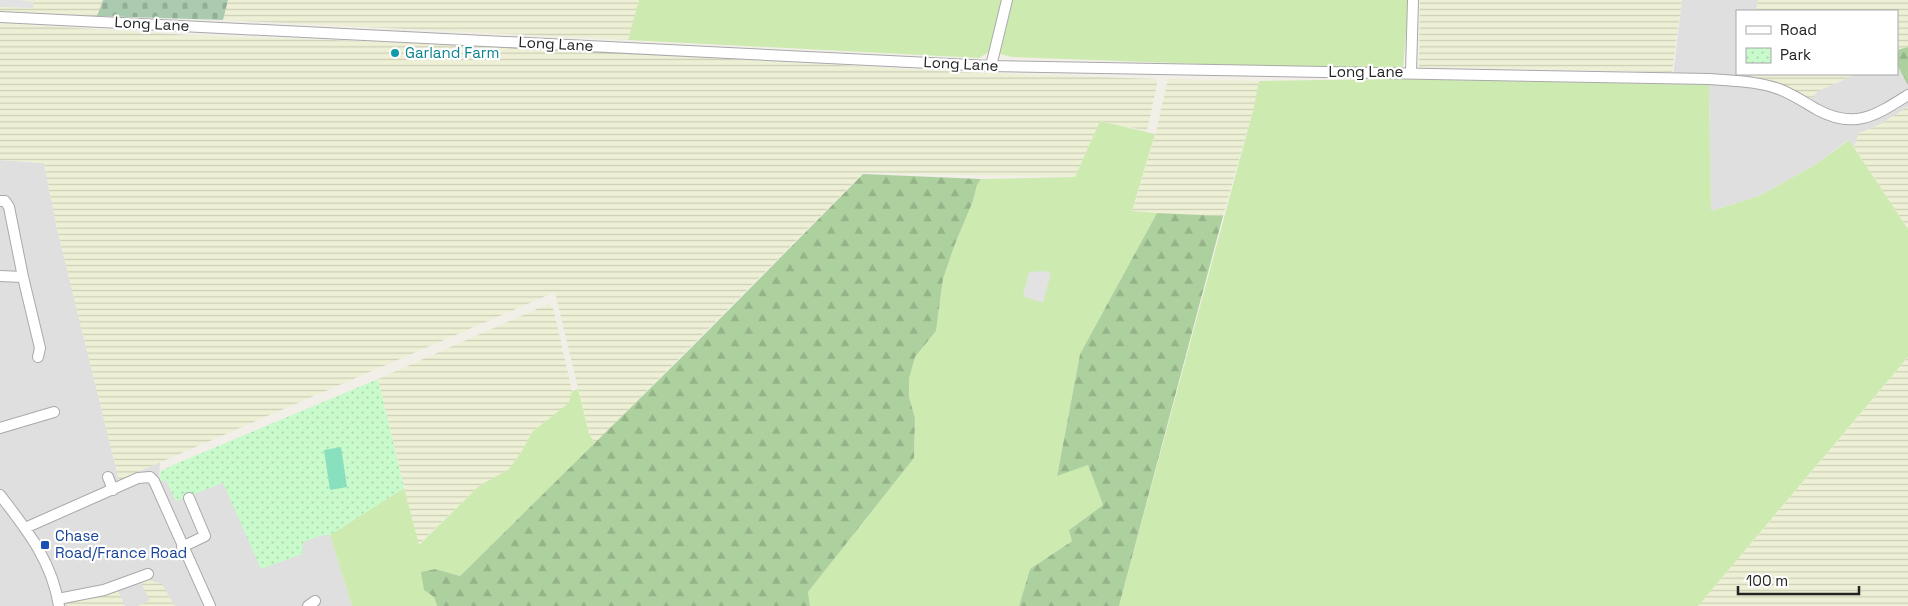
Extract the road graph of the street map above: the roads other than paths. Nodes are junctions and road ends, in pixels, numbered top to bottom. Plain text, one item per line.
1 (1007, 0) edge
2 (1413, 0) edge
3 (0, 17) edge
4 (990, 66) junction
5 (1411, 72) junction
6 (1908, 95) edge
7 (0, 202) edge
8 (0, 276) edge
9 (23, 277) junction
10 (38, 357) dead end
11 (54, 412) dead end
12 (0, 428) edge
13 (108, 477) dead end
14 (113, 490) junction
15 (0, 495) edge
16 (189, 498) dead end
17 (25, 528) junction
18 (182, 547) junction
19 (148, 574) dead end
20 (58, 603) edge
21 (210, 606) edge

1 - 4 street
2 - 5 street
3 - 4 street, Long Lane
4 - 5 street, Long Lane
5 - 6 street, Long Lane
7 - 9 street
8 - 9 street
9 - 10 street
11 - 12 street
13 - 14 street
14 - 17 street
14 - 18 street
15 - 17 street
16 - 18 street
17 - 20 street
18 - 21 street
19 - 20 street

